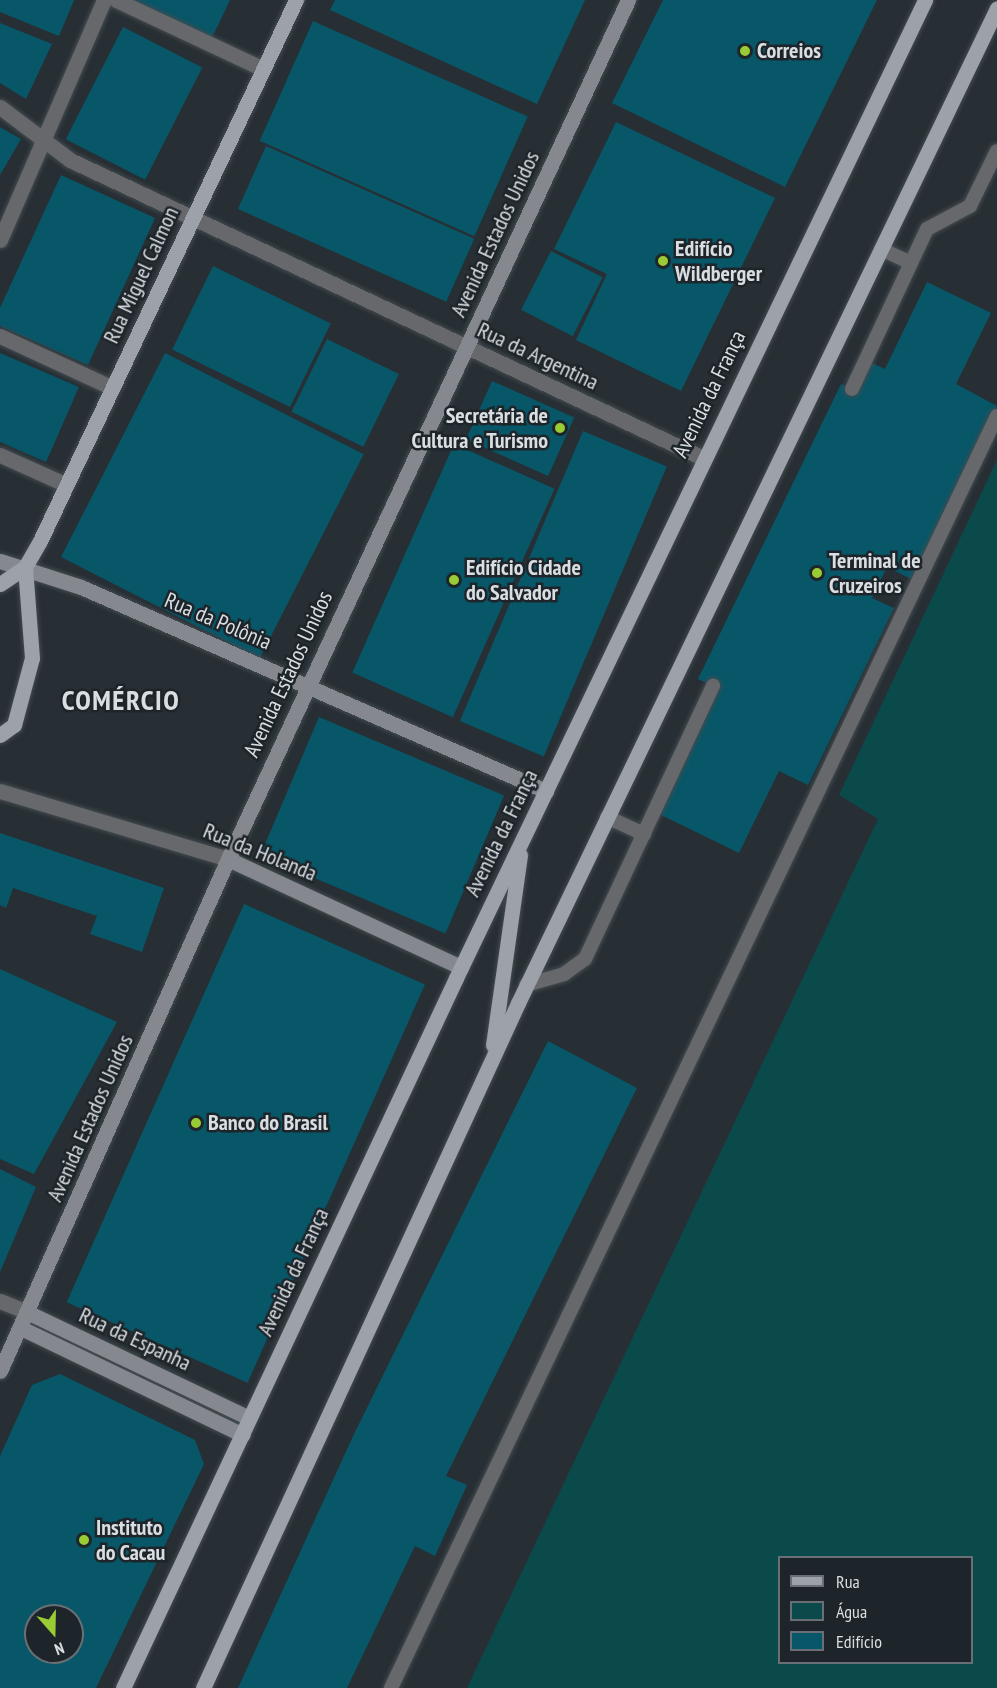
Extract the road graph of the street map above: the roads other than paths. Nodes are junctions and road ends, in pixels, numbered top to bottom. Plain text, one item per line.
1 (104, 0) edge
2 (116, 0) edge
3 (296, 0) edge
4 (628, 0) edge
5 (925, 0) edge
6 (997, 8) edge
7 (263, 69) junction
8 (0, 107) edge
9 (45, 142) junction
10 (997, 151) edge
11 (191, 219) junction
12 (0, 240) edge
13 (881, 249) junction
14 (911, 263) junction
15 (0, 336) edge
16 (468, 348) junction
17 (113, 388) junction
18 (852, 389) dead end
19 (997, 416) edge
20 (0, 455) edge
21 (703, 458) junction
22 (67, 485) junction
23 (0, 561) edge
24 (25, 567) junction
25 (0, 584) edge
26 (308, 684) junction
27 (713, 686) dead end
28 (0, 735) edge
29 (0, 791) edge
30 (546, 791) junction
31 (607, 817) junction
32 (644, 834) junction
33 (522, 840) junction
34 (228, 859) junction
35 (461, 967) junction
36 (526, 985) junction
37 (490, 1066) junction
38 (0, 1302) edge
39 (29, 1313) junction
40 (21, 1328) junction
41 (0, 1371) edge
42 (249, 1418) junction
43 (243, 1435) junction
44 (123, 1688) edge
45 (203, 1688) edge
46 (391, 1688) edge

1 - 9 street
2 - 7 street
3 - 7 main road, Rua Miguel Calmon
4 - 16 main road, Avenida Estados Unidos
5 - 21 main road, Avenida da França
6 - 13 main road
7 - 11 main road, Rua Miguel Calmon
8 - 9 street, Rua da Argentina
9 - 11 street, Rua da Argentina
9 - 12 street
10 - 14 lane
11 - 16 street, Rua da Argentina
11 - 17 main road, Rua Miguel Calmon
13 - 14 lane
13 - 31 main road
14 - 18 lane
15 - 17 street
16 - 21 street, Rua da Argentina
16 - 26 main road, Avenida Estados Unidos
17 - 22 main road, Rua Miguel Calmon
19 - 46 lane
20 - 22 street
21 - 30 main road, Avenida da França
22 - 24 main road, Rua Miguel Calmon
23 - 24 main road, Rua da Polônia
24 - 25 main road
24 - 26 main road, Rua da Polônia
24 - 28 main road
26 - 30 main road, Rua da Polônia
26 - 34 main road, Avenida Estados Unidos
27 - 32 lane
29 - 34 street, Rua da Holanda
30 - 33 main road, Avenida da França
31 - 32 lane
31 - 36 main road
32 - 36 lane
33 - 35 main road, Avenida da França
33 - 37 main road
34 - 35 main road, Rua da Holanda
34 - 39 main road, Avenida Estados Unidos
35 - 42 main road, Avenida da França
36 - 37 main road
37 - 45 main road
38 - 39 street, Rua da Espanha
39 - 40 main road, Avenida Estados Unidos
39 - 42 main road, Rua da Espanha
40 - 41 main road, Avenida Estados Unidos
40 - 43 main road, Rua da Espanha
42 - 43 main road, Avenida da França
43 - 44 main road, Avenida da França

